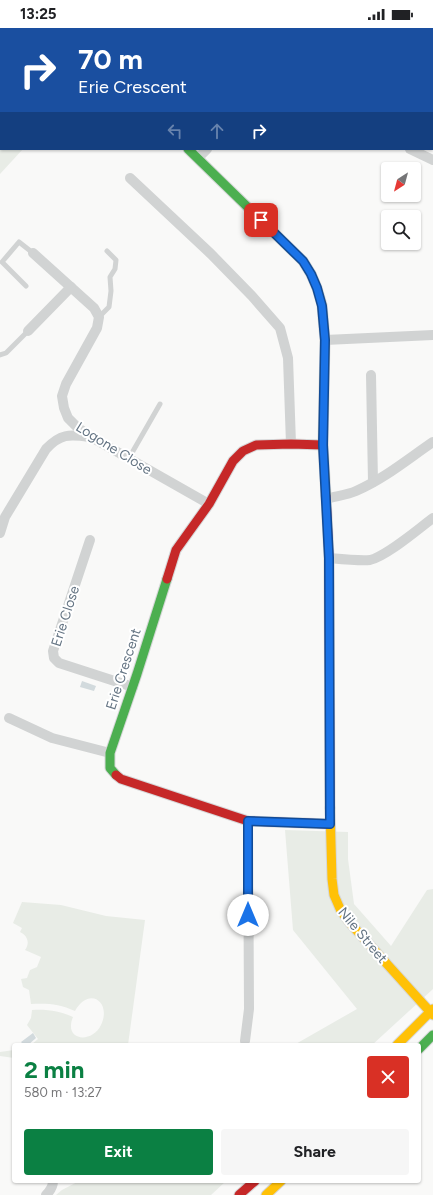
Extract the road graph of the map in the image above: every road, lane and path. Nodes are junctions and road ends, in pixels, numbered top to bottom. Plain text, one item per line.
1 (189, 150) edge
2 (206, 150) edge
3 (412, 150) edge
4 (198, 158) junction
5 (433, 160) edge
6 (130, 178) dead end
7 (107, 251) dead end
8 (33, 253) joint
9 (1, 261) edge
10 (26, 286) dead end
11 (71, 287) junction
12 (99, 317) junction
13 (28, 331) joint
14 (433, 336) edge
15 (325, 340) junction
16 (0, 355) edge
17 (371, 375) dead end
18 (160, 404) dead end
19 (91, 437) junction
20 (433, 442) edge
21 (291, 444) junction
22 (323, 445) junction
23 (129, 458) junction
24 (373, 482) junction
25 (326, 499) junction
26 (209, 504) junction
27 (433, 518) edge
28 (0, 533) edge
29 (90, 540) dead end
30 (329, 558) junction
31 (133, 687) junction
32 (9, 718) dead end
33 (110, 753) junction
34 (248, 821) junction
35 (330, 824) junction
36 (432, 1012) edge
37 (433, 1035) edge
38 (245, 1041) dead end
39 (399, 1043) edge
40 (421, 1047) edge
41 (53, 1183) edge
42 (253, 1183) edge
43 (278, 1183) edge
44 (46, 1195) edge
45 (239, 1195) edge
46 (266, 1195) edge

1 - 4 street, Nile Street
2 - 4 street
3 - 5 street
4 - 15 street, Nile Street
6 - 21 street
7 - 12 lane
8 - 9 lane
8 - 11 street
9 - 10 lane
11 - 12 street
11 - 13 street
12 - 19 street, Logone Close
13 - 16 lane
14 - 15 street
15 - 22 street, Nile Street
17 - 24 street
18 - 23 lane
19 - 23 street, Logone Close
19 - 28 street
20 - 24 street
21 - 22 street, Erie Crescent
21 - 26 street, Erie Crescent
22 - 25 street, Nile Street
23 - 26 street, Logone Close
24 - 25 street
25 - 30 street, Nile Street
26 - 31 street, Erie Crescent
27 - 30 street
29 - 31 street, Erie Close
30 - 35 street, Nile Street
31 - 33 street, Erie Crescent
32 - 33 street
33 - 34 street, Erie Crescent
34 - 35 street, Erie Crescent
34 - 38 street
35 - 36 street, Nile Street
36 - 39 street
37 - 40 street
41 - 44 street
42 - 45 street
43 - 46 street

